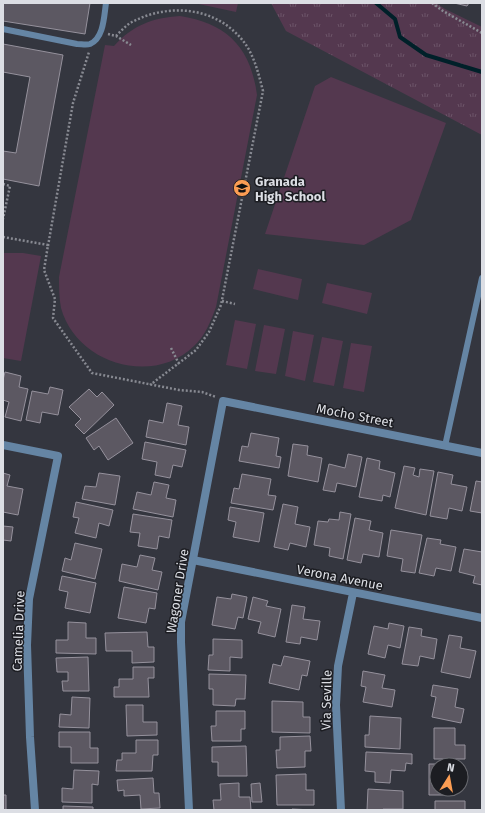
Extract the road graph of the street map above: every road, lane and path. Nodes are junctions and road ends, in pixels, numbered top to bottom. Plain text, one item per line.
1 (106, 3) edge
2 (432, 3) edge
3 (3, 29) edge
4 (482, 33) edge
5 (116, 36) junction
6 (94, 41) junction
7 (131, 45) dead end
8 (3, 184) edge
9 (3, 219) edge
10 (3, 236) edge
11 (48, 245) junction
12 (482, 278) edge
13 (222, 301) junction
14 (235, 304) dead end
15 (171, 348) dead end
16 (179, 364) junction
17 (150, 384) junction
18 (223, 401) junction
19 (3, 445) edge
20 (445, 446) junction
21 (482, 453) edge
22 (193, 560) junction
23 (354, 592) junction
24 (482, 618) edge
25 (35, 810) edge
26 (190, 810) edge
27 (341, 810) edge

1 - 6 lane
2 - 4 path
3 - 6 lane
5 - 6 path
5 - 7 path
5 - 13 path
6 - 11 path
8 - 9 path
10 - 11 path
11 - 17 path
12 - 20 lane
13 - 14 path
13 - 16 path
15 - 16 path
16 - 17 path
17 - 18 path
18 - 20 street, Mocho Street
18 - 22 street, Wagoner Drive
19 - 25 street, Camelia Drive
20 - 21 street, Mocho Street
22 - 23 street, Verona Avenue
22 - 26 street, Wagoner Drive
23 - 24 street, Verona Avenue
23 - 27 street, Via Seville

